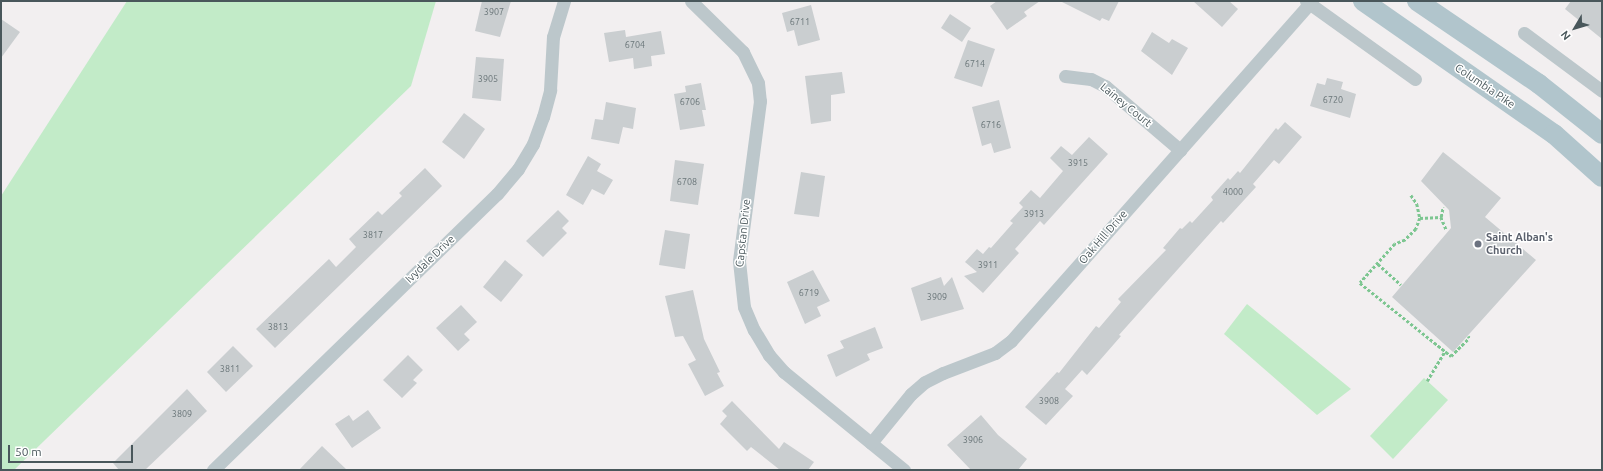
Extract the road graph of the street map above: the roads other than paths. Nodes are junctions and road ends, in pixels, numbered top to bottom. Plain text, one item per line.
1 (564, 1) edge
2 (691, 1) edge
3 (1363, 1) edge
4 (1417, 1) edge
5 (1309, 2) edge
6 (1524, 34) dead end
7 (1065, 76) dead end
8 (1415, 80) dead end
9 (1602, 91) edge
10 (1602, 134) edge
11 (1180, 150) junction
12 (1602, 177) edge
13 (871, 443) junction
14 (213, 470) edge
15 (904, 470) edge

1 - 14 street, Ivydale Drive
2 - 13 street, Capstan Drive
3 - 12 main road, Columbia Pike
4 - 10 main road
5 - 8 street
5 - 11 street, Oak Hill Drive
6 - 9 street
7 - 11 street, Lainey Court
11 - 13 street, Oak Hill Drive
13 - 15 street, Capstan Drive

